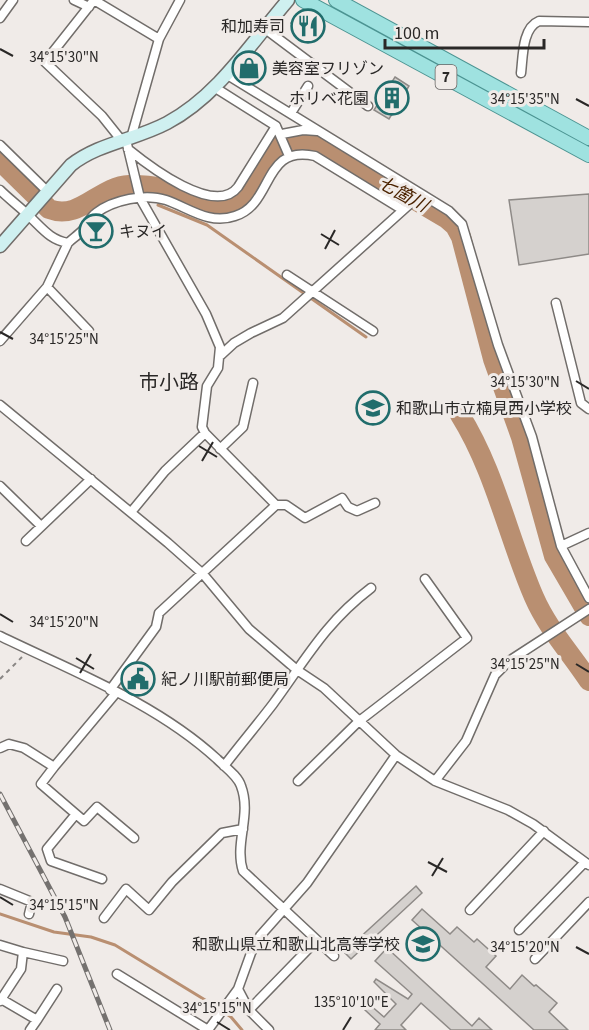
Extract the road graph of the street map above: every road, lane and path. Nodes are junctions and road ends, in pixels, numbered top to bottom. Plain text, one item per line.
1 (13, 0) edge
2 (74, 0) edge
3 (180, 0) edge
4 (303, 0) edge
5 (336, 0) edge
6 (284, 1) edge
7 (92, 2) edge
8 (0, 18) edge
9 (589, 22) edge
10 (264, 28) junction
11 (159, 39) junction
12 (521, 73) dead end
13 (226, 74) junction
14 (308, 86) dead end
15 (214, 87) junction
16 (369, 106) dead end
17 (291, 114) junction
18 (276, 126) junction
19 (323, 133) junction
20 (282, 136) junction
21 (589, 138) edge
22 (127, 142) junction
23 (0, 146) edge
24 (289, 154) junction
25 (589, 155) edge
26 (0, 190) edge
27 (46, 194) junction
28 (420, 195) junction
29 (140, 196) junction
30 (406, 207) junction
31 (31, 212) junction
32 (68, 243) junction
33 (0, 246) edge
34 (287, 275) dead end
35 (48, 287) junction
36 (311, 291) junction
37 (556, 303) dead end
38 (89, 331) dead end
39 (373, 331) dead end
40 (0, 341) edge
41 (221, 355) junction
42 (253, 383) dead end
43 (0, 405) edge
44 (589, 409) edge
45 (205, 433) junction
46 (220, 449) junction
47 (91, 478) junction
48 (0, 486) edge
49 (375, 503) dead end
50 (276, 505) junction
51 (132, 512) junction
52 (41, 526) junction
53 (589, 533) edge
54 (26, 541) dead end
55 (561, 546) junction
56 (203, 574) junction
57 (425, 579) dead end
58 (371, 588) dead end
59 (589, 598) edge
60 (586, 611) edge
61 (0, 636) edge
62 (29, 650) junction
63 (297, 670) junction
64 (0, 679) edge
65 (113, 691) junction
66 (358, 722) junction
67 (0, 748) edge
68 (396, 755) junction
69 (224, 766) junction
70 (54, 767) junction
71 (298, 781) dead end
72 (435, 781) junction
73 (76, 814) junction
74 (243, 829) junction
75 (544, 831) junction
76 (134, 838) dead end
77 (587, 863) edge
78 (102, 879) dead end
79 (0, 889) edge
80 (589, 902) edge
81 (283, 910) junction
82 (470, 910) dead end
83 (29, 914) dead end
84 (104, 918) dead end
85 (519, 930) dead end
86 (316, 941) junction
87 (0, 945) edge
88 (23, 952) junction
89 (333, 956) dead end
90 (535, 959) dead end
91 (63, 961) dead end
92 (117, 974) dead end
93 (57, 989) dead end
94 (238, 989) junction
95 (1, 1000) edge
96 (249, 1010) junction
97 (37, 1020) junction
98 (30, 1030) edge
99 (208, 1030) edge
100 (269, 1030) edge

1 - 8 street
2 - 7 street
3 - 11 street
4 - 25 main road, 7
5 - 21 main road, 7
6 - 10 main road
7 - 11 street
7 - 22 street
9 - 12 street
10 - 13 main road
10 - 16 street
11 - 22 street
13 - 15 main road
13 - 17 street
14 - 17 street
15 - 18 street
15 - 22 main road
17 - 19 street
18 - 20 street
18 - 22 street
19 - 20 street
19 - 28 street
20 - 24 street
22 - 27 main road
22 - 29 street
23 - 27 street
24 - 29 street
24 - 30 street
26 - 31 street
27 - 31 main road
28 - 30 street
28 - 55 street
29 - 32 street
29 - 41 street
30 - 36 street
31 - 32 street
31 - 33 main road
32 - 35 street
34 - 36 street
35 - 38 street
35 - 40 street
36 - 39 street
36 - 41 street
37 - 44 street
41 - 45 street
42 - 46 street
43 - 47 street
45 - 46 street
45 - 51 street
46 - 50 street
47 - 51 street
47 - 52 street
48 - 52 street
49 - 50 street
50 - 56 street
51 - 56 street
52 - 54 street
53 - 55 street
55 - 59 street
56 - 63 street
56 - 65 street
57 - 66 street
58 - 63 street
60 - 72 street
61 - 62 street
62 - 64 path
62 - 65 street
63 - 66 street
63 - 69 street
65 - 69 street
65 - 70 street
66 - 68 street
66 - 71 street
67 - 70 street
68 - 72 street
68 - 81 street
69 - 74 street
70 - 73 street
72 - 75 street
73 - 76 street
73 - 78 street
74 - 81 street
74 - 84 street
75 - 77 street
75 - 82 street
77 - 85 street
79 - 83 street
80 - 90 street
81 - 86 street
81 - 94 street
86 - 89 street
86 - 96 street
87 - 88 street
88 - 91 street
88 - 95 street
92 - 99 street
93 - 97 street
94 - 96 street
94 - 99 street
95 - 97 street
96 - 100 street
97 - 98 street

